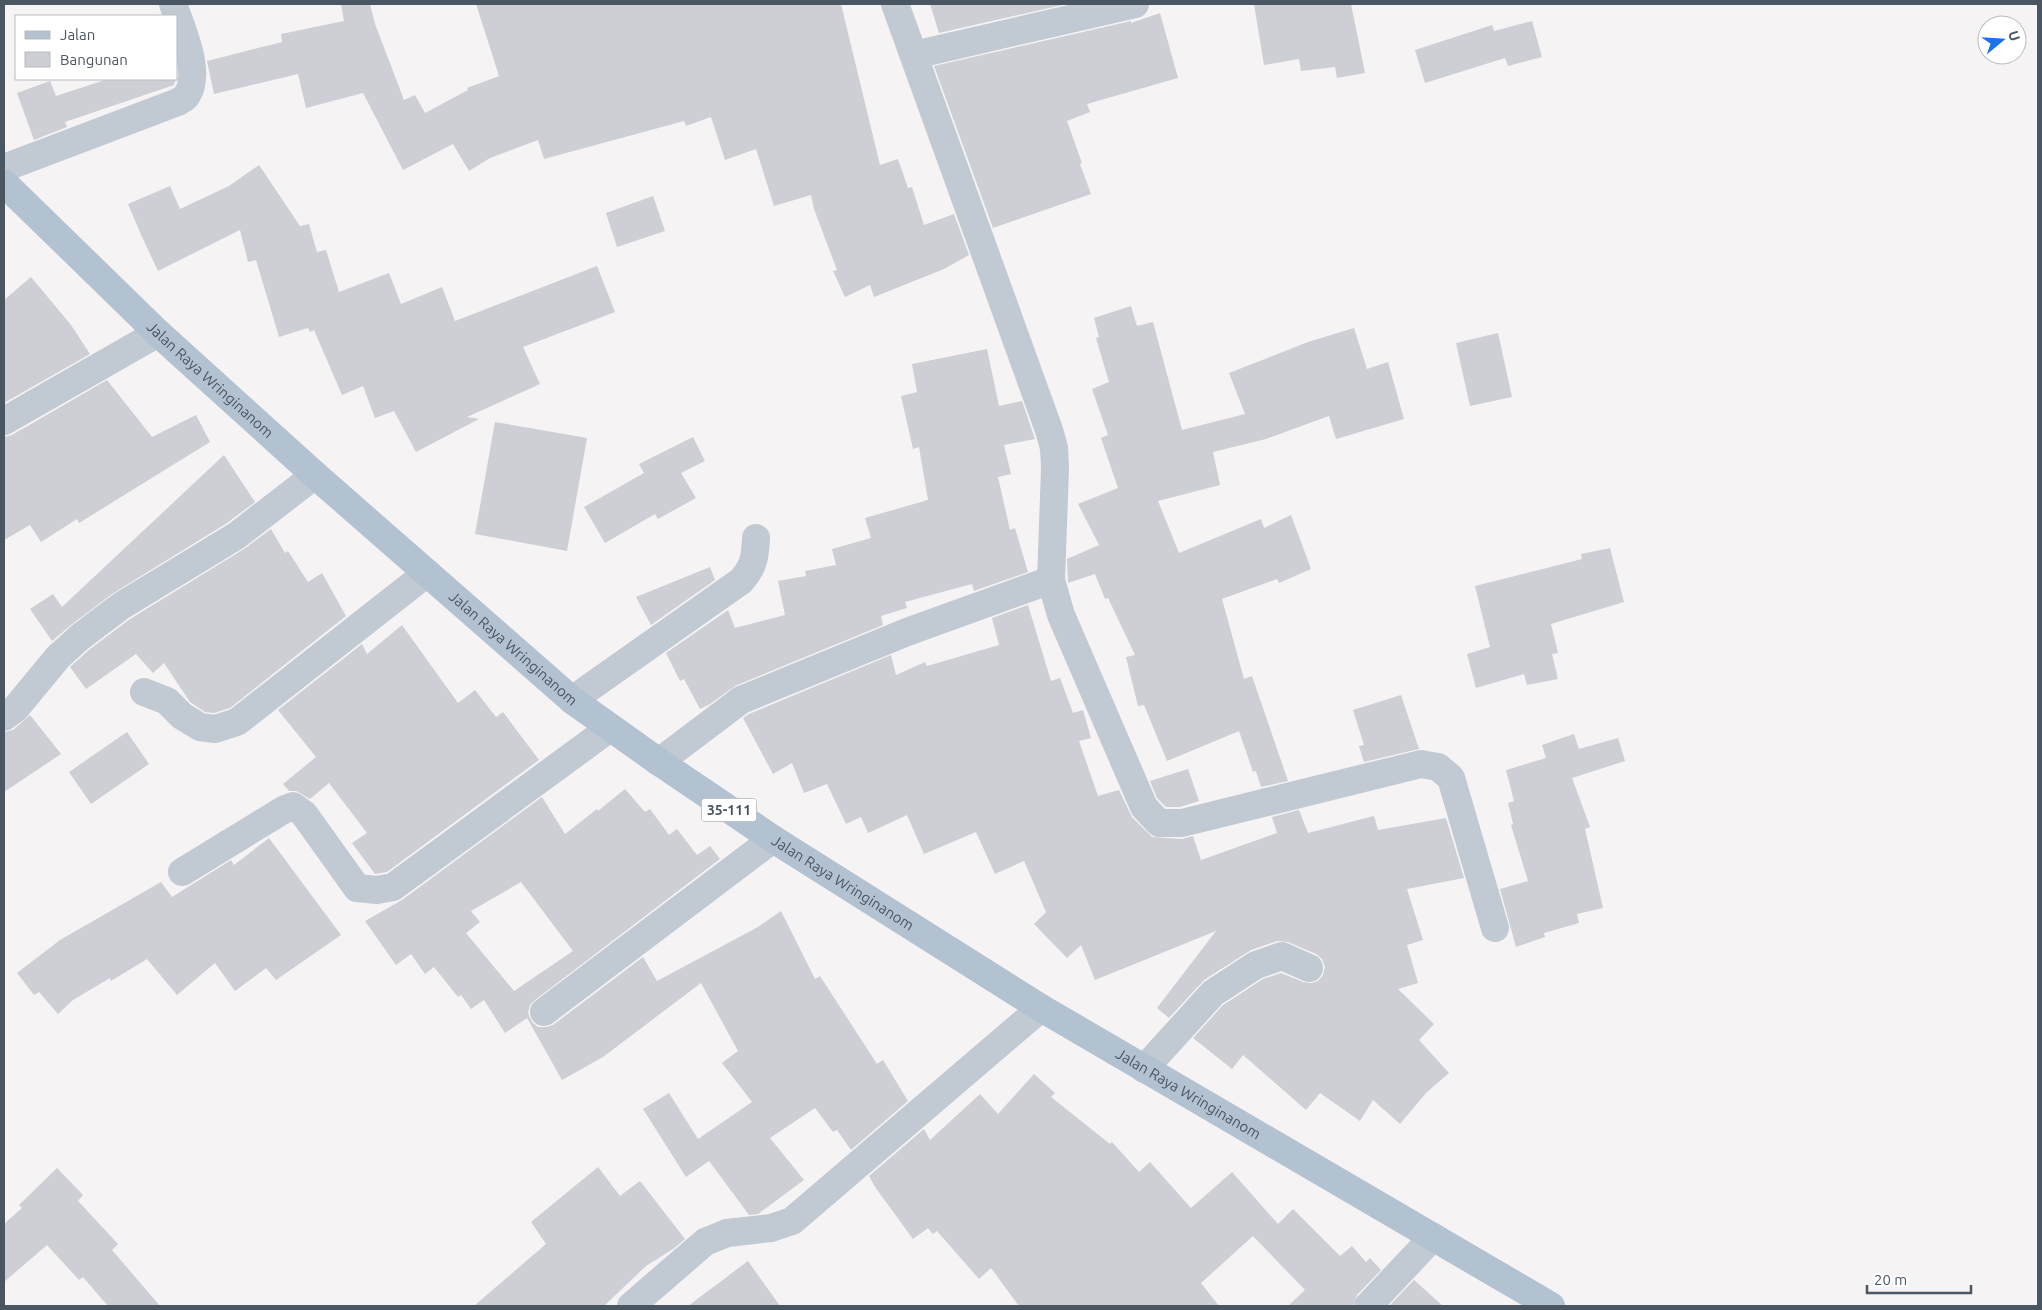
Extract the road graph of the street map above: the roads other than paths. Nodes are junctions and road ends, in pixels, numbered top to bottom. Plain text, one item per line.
1 (895, 4) edge
2 (1136, 4) edge
3 (178, 19) edge
4 (914, 55) junction
5 (4, 168) edge
6 (4, 183) edge
7 (158, 333) junction
8 (4, 421) edge
9 (315, 475) junction
10 (756, 538) dead end
11 (427, 573) junction
12 (1051, 580) junction
13 (144, 692) dead end
14 (572, 700) junction
15 (4, 717) edge
16 (610, 728) junction
17 (659, 762) junction
18 (773, 839) junction
19 (182, 872) dead end
20 (1494, 928) dead end
21 (1310, 968) dead end
22 (1041, 1008) junction
23 (544, 1012) dead end
24 (1144, 1069) junction
25 (1433, 1237) junction
26 (631, 1306) edge
27 (1368, 1306) edge
28 (1551, 1306) edge

1 - 4 street
2 - 4 street
3 - 5 street
4 - 12 street
6 - 7 main road, Jalan Raya Wringinanom / 35-111
7 - 8 street
7 - 9 main road, Jalan Raya Wringinanom / 35-111
9 - 11 main road, Jalan Raya Wringinanom / 35-111
9 - 15 street
10 - 14 street
11 - 13 street
11 - 14 main road, Jalan Raya Wringinanom / 35-111
12 - 17 street
12 - 20 street
14 - 16 main road, Jalan Raya Wringinanom / 35-111
16 - 17 main road, Jalan Raya Wringinanom / 35-111
16 - 19 street
17 - 18 main road, Jalan Raya Wringinanom / 35-111
18 - 22 main road, Jalan Raya Wringinanom / 35-111
18 - 23 street
21 - 24 street
22 - 24 main road, Jalan Raya Wringinanom / 35-111
22 - 26 street
24 - 25 main road, Jalan Raya Wringinanom / 35-111
25 - 27 street
25 - 28 main road, Jalan Raya Wringinanom / 35-111

